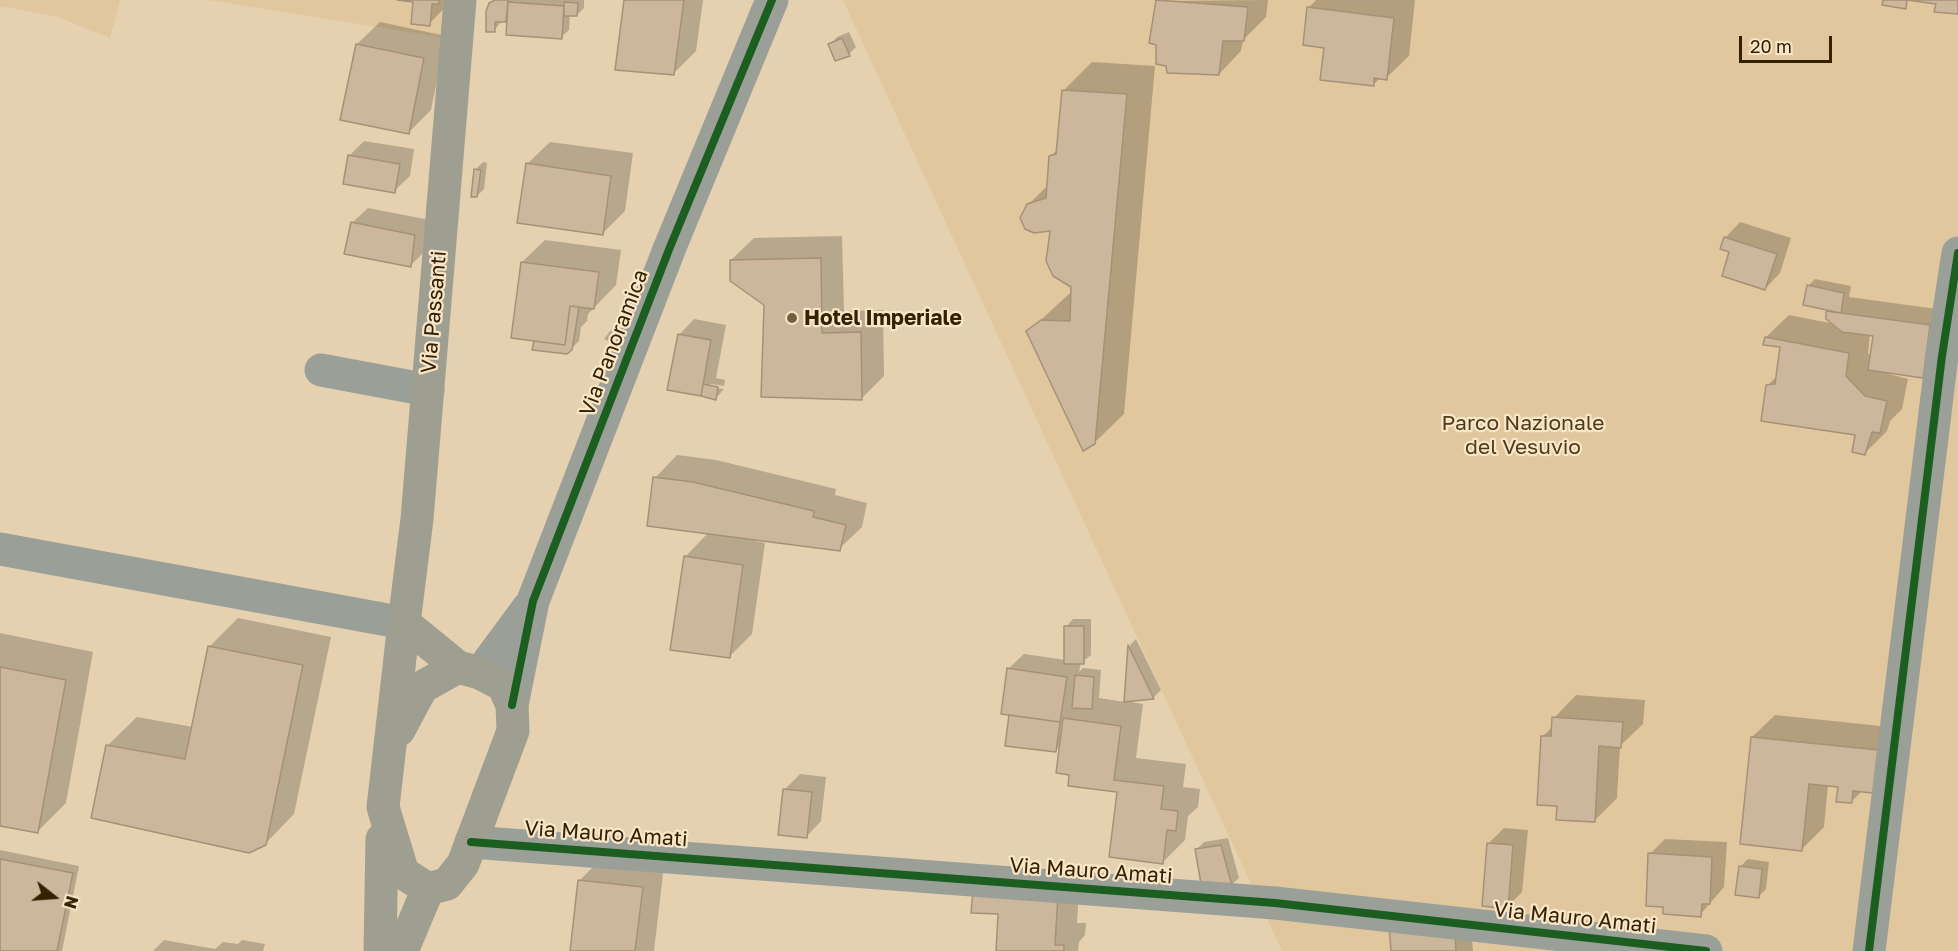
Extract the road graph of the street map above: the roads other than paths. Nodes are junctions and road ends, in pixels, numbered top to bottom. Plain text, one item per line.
1 (460, 0) edge
2 (772, 0) edge
3 (1958, 253) edge
4 (321, 370) dead end
5 (428, 390) junction
6 (0, 549) edge
7 (533, 601) junction
8 (404, 623) junction
9 (469, 670) junction
10 (512, 705) junction
11 (390, 748) junction
12 (383, 807) junction
13 (471, 842) junction
14 (428, 889) junction
15 (380, 951) edge
16 (402, 951) edge
17 (1706, 951) edge
18 (1869, 951) edge

1 - 5 main road, Via Passanti
2 - 7 street, Via Panoramica
3 - 18 street
4 - 5 street
5 - 8 main road, Via Passanti
6 - 8 street
7 - 9 street, Via Panoramica
7 - 10 street, Via Panoramica
8 - 9 main road
8 - 11 main road, Via Passanti
9 - 10 main road
9 - 11 main road, Via Passanti
10 - 13 main road
11 - 12 main road, Via Passanti
12 - 14 main road, Via Passanti
12 - 15 main road, Via Passanti
13 - 14 main road
13 - 17 street, Via Mauro Amati
14 - 16 main road

